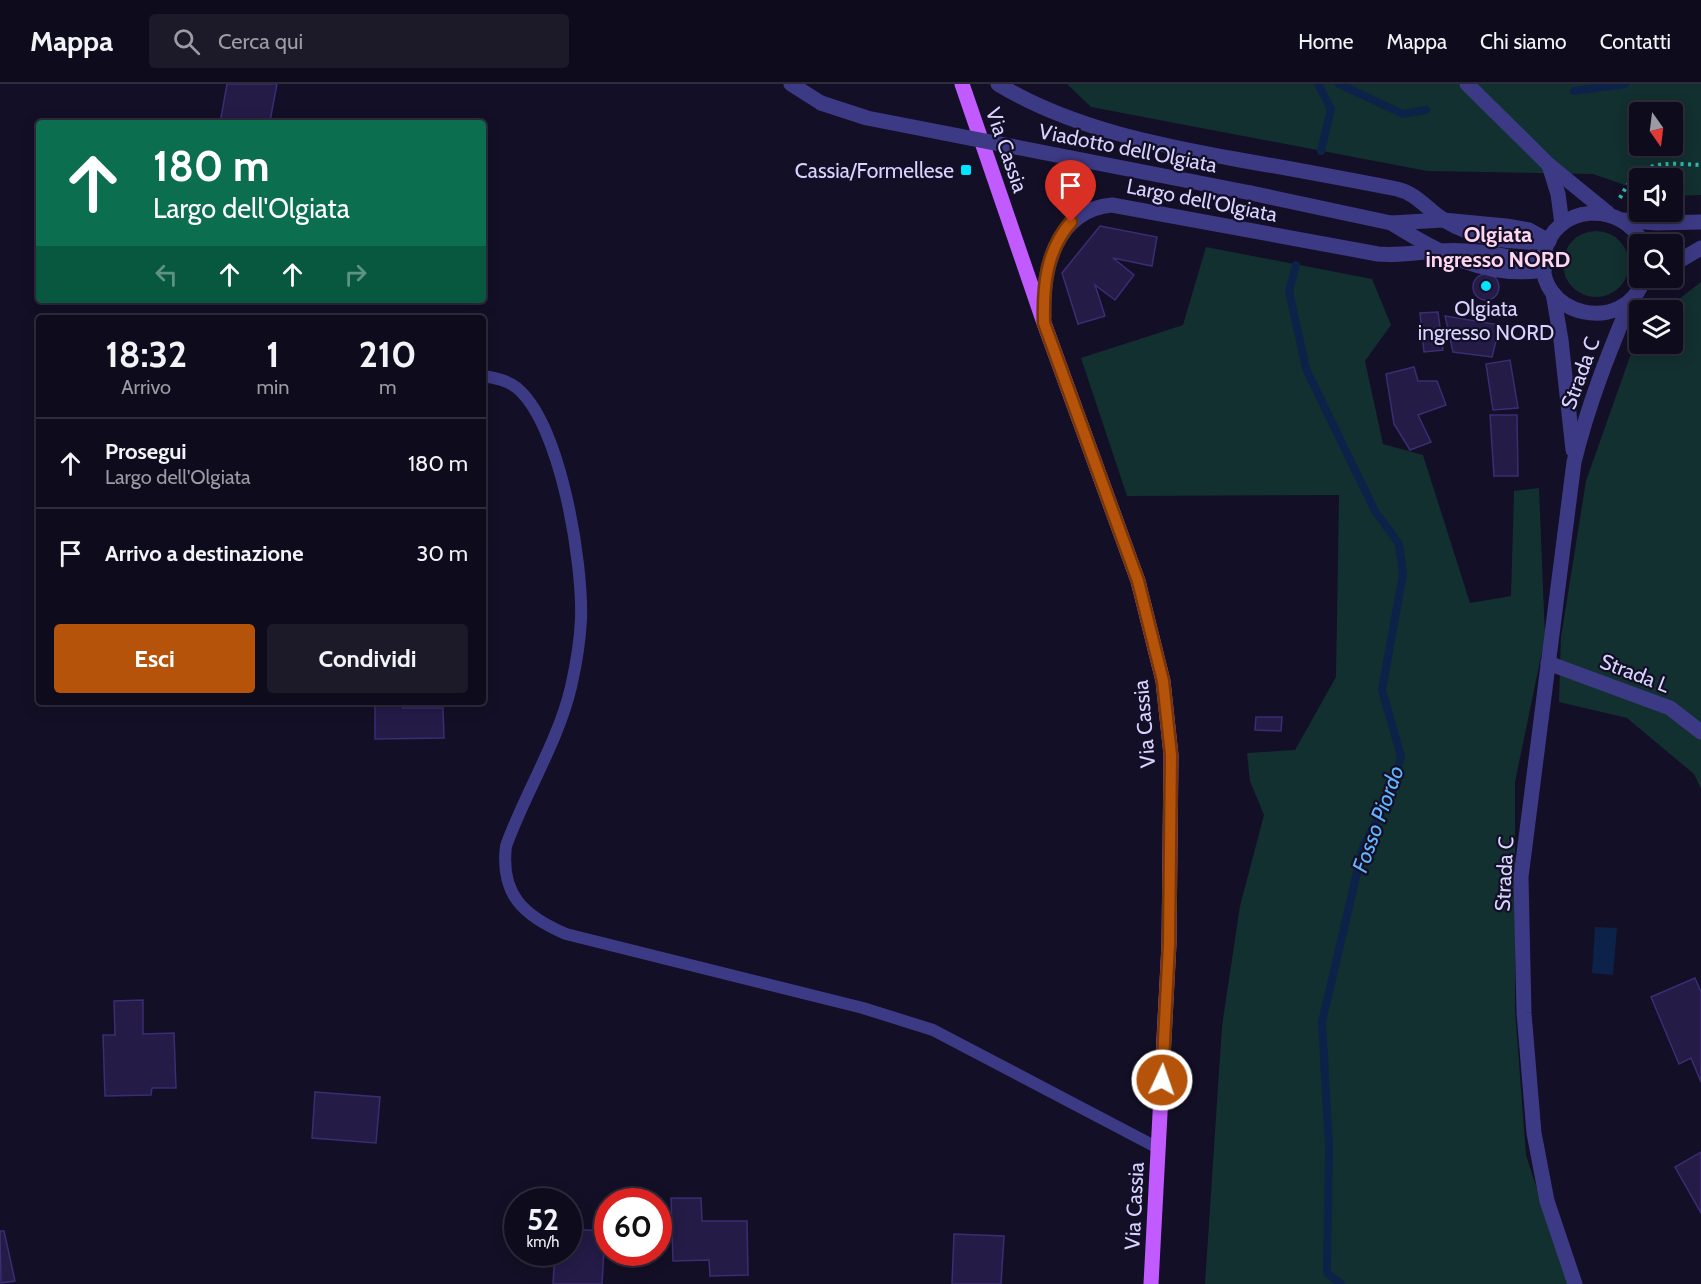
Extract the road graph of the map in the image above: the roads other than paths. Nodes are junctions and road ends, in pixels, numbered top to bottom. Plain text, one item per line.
1 (791, 84) edge
2 (962, 84) edge
3 (998, 84) edge
4 (1467, 84) edge
5 (1549, 165) junction
6 (1614, 216) junction
7 (1443, 220) junction
8 (1701, 222) edge
9 (1391, 223) junction
10 (1562, 224) junction
11 (1637, 234) edge
12 (1549, 241) junction
13 (1701, 248) edge
14 (1437, 251) junction
15 (1683, 259) edge
16 (1544, 270) junction
17 (1641, 288) edge
18 (1553, 293) junction
19 (1631, 300) edge
20 (1629, 301) edge
21 (1629, 305) edge
22 (1044, 323) junction
23 (486, 377) edge
24 (1574, 462) junction
25 (1548, 663) junction
26 (1701, 732) edge
27 (1158, 1148) junction
28 (1151, 1284) edge
29 (1575, 1284) edge

1 - 9 street, Viadotto dell'Olgiata, bridge
2 - 22 main road, Via Cassia
3 - 7 street
4 - 5 street
5 - 6 street
5 - 10 street
6 - 8 street
6 - 10 street
6 - 11 street
7 - 9 street
7 - 12 street
9 - 14 street, Largo dell'Olgiata
10 - 12 street
12 - 16 street
13 - 15 street
14 - 16 street, Largo dell'Olgiata
14 - 22 street, Largo dell'Olgiata
16 - 18 street, Strada C
17 - 19 street
18 - 20 street
18 - 24 street, Strada C
21 - 24 street, Strada C
22 - 27 main road, Via Cassia
23 - 27 lane
24 - 25 street, Strada C
25 - 26 street, Strada L
25 - 29 street, Strada C
27 - 28 main road, Via Cassia

